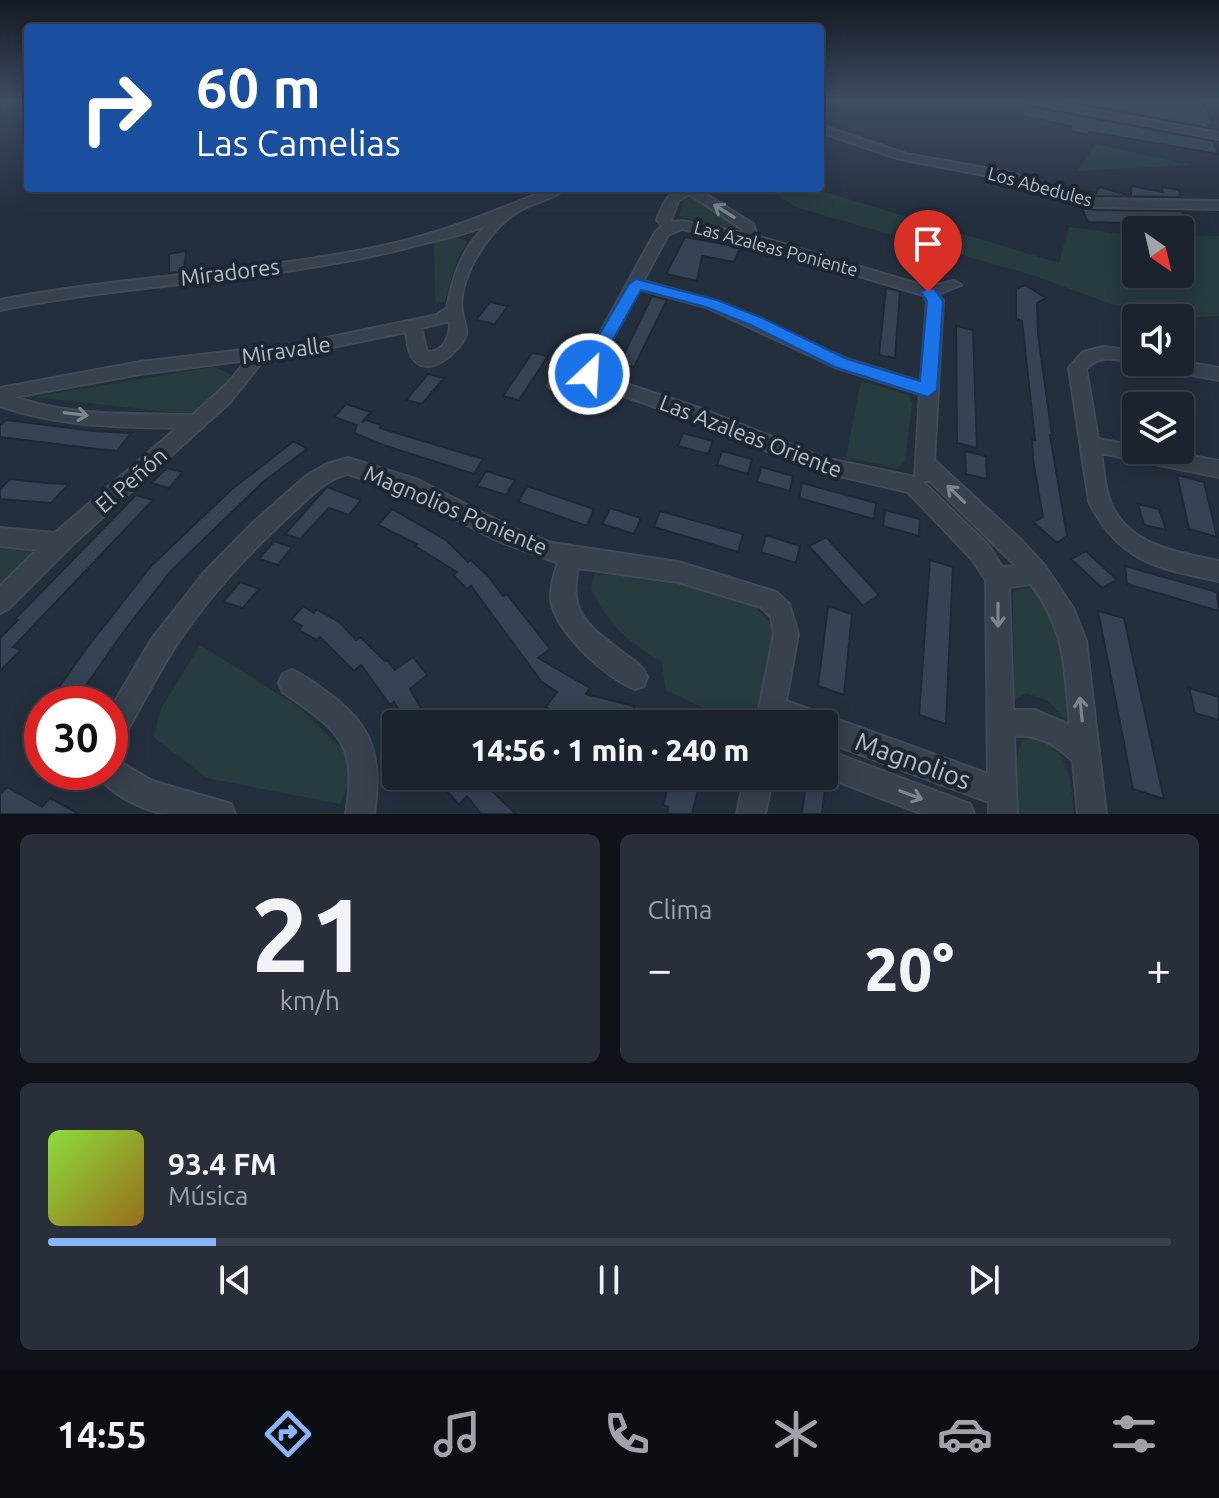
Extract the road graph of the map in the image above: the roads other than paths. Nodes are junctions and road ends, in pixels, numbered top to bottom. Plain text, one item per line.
1 (849, 138) edge
2 (535, 192) edge
3 (551, 192) edge
4 (682, 192) edge
5 (690, 192) edge
6 (527, 201) junction
7 (1219, 205) edge
8 (508, 213) junction
9 (669, 227) junction
10 (459, 231) junction
11 (751, 239) junction
12 (479, 240) junction
13 (636, 284) junction
14 (954, 285) dead end
15 (928, 292) junction
16 (0, 305) edge
17 (454, 310) junction
18 (413, 327) junction
19 (259, 355) junction
20 (1122, 355) edge
21 (1194, 369) edge
22 (1219, 374) edge
23 (591, 378) junction
24 (557, 386) dead end
25 (928, 390) junction
26 (0, 396) edge
27 (197, 422) junction
28 (1089, 444) junction
29 (1219, 469) edge
30 (920, 475) junction
31 (0, 537) edge
32 (58, 543) junction
33 (570, 557) junction
34 (1219, 571) edge
35 (1037, 573) junction
36 (997, 578) junction
37 (0, 602) edge
38 (635, 677) dead end
39 (292, 683) dead end
40 (128, 704) edge
41 (771, 710) edge
42 (999, 727) junction
43 (838, 734) edge
44 (1085, 754) junction
45 (838, 768) edge
46 (128, 782) edge
47 (756, 790) edge
48 (1002, 804) edge
49 (221, 814) edge
50 (360, 814) edge
51 (751, 814) edge
52 (960, 814) edge
53 (1092, 814) edge

1 - 7 street, Los Abedules
2 - 6 street, Miradores
3 - 6 street, Miradores
4 -> 9 street
11 -> 5 street
6 - 8 street, Miradores
8 - 10 street, Miradores
8 - 12 street
9 - 11 street, Las Azaleas Poniente
9 - 13 street
10 - 12 street
10 - 16 street, Miradores
11 - 15 street, Las Azaleas Poniente
12 - 17 street
13 - 23 street
13 - 25 street
14 - 15 street
15 - 25 street
17 - 18 street, Miravalle
17 - 18 street
18 - 19 street, Miravalle
19 - 26 street, Miravalle
19 - 27 street, El Peñón
20 - 28 street
21 - 22 street
23 - 24 street
23 - 30 street, Las Azaleas Oriente
25 - 30 street
26 -> 27 street
27 - 32 street, El Peñón
28 - 29 street
28 - 34 street
35 -> 30 street
30 - 36 street
31 - 32 street
32 - 37 street, El Peñón
33 - 38 street, Magnolios Poniente
33 - 40 street, Magnolios Poniente
33 - 41 street, Magnolios Poniente
35 - 36 street
44 -> 35 street
36 -> 42 street
39 - 50 street
42 - 44 street
42 - 48 street
43 - 48 street, Magnolios
44 - 53 street
45 -> 52 street, Magnolios
46 - 49 street
47 - 51 street

